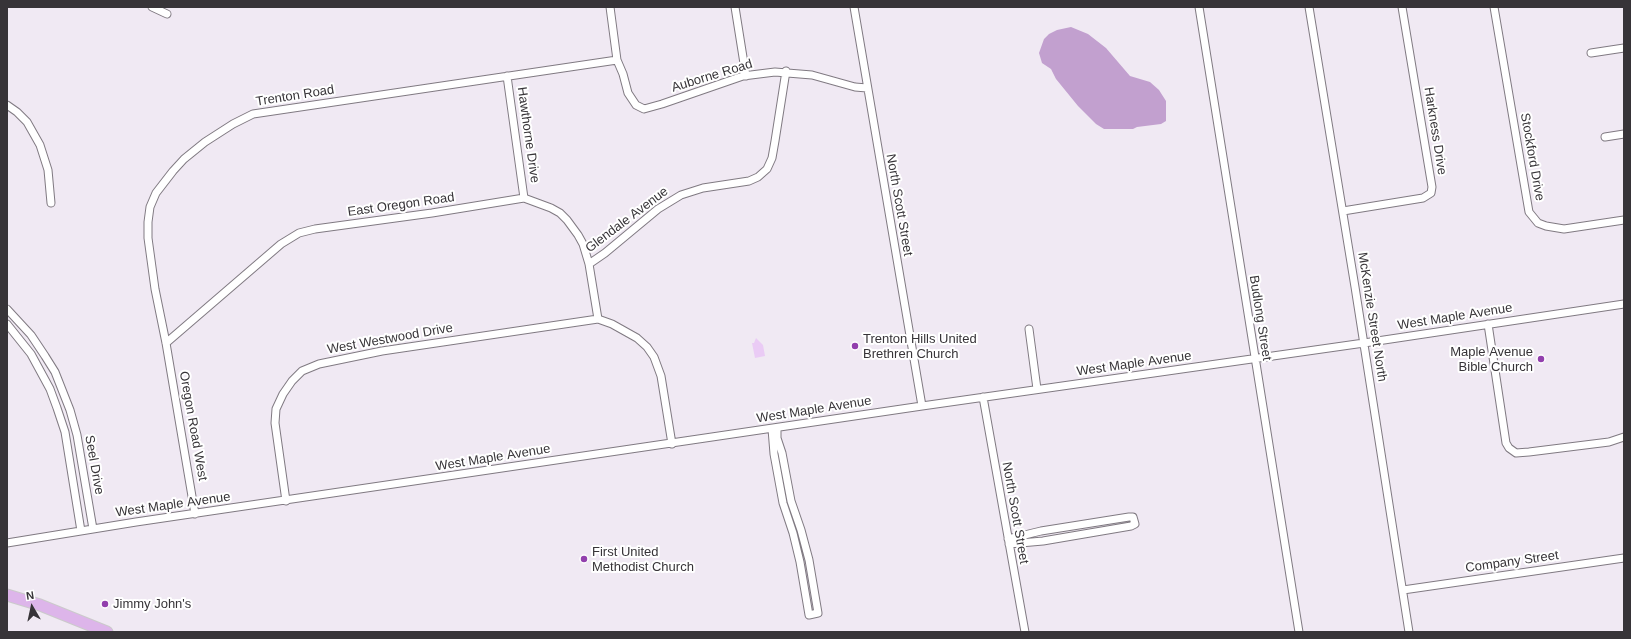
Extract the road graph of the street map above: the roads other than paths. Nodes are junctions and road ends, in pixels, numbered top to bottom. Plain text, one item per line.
1 (152, 7) edge
2 (610, 7) edge
3 (735, 7) edge
4 (854, 7) edge
5 (1199, 7) edge
6 (1309, 7) edge
7 (1402, 7) edge
8 (1494, 7) edge
9 (167, 14) dead end
10 (1624, 48) edge
11 (1591, 53) dead end
12 (617, 60) junction
13 (786, 71) junction
14 (507, 76) junction
15 (746, 76) junction
16 (867, 88) junction
17 (7, 104) edge
18 (1624, 134) edge
19 (1605, 137) dead end
20 (524, 198) junction
21 (51, 204) dead end
22 (1342, 211) junction
23 (1624, 220) edge
24 (589, 264) junction
25 (1624, 304) edge
26 (7, 309) edge
27 (598, 319) junction
28 (7, 324) edge
29 (1488, 324) junction
30 (1029, 329) dead end
31 (166, 343) junction
32 (1364, 343) junction
33 (1255, 359) junction
34 (1037, 389) junction
35 (983, 397) junction
36 (68, 405) junction
37 (922, 406) junction
38 (58, 410) junction
39 (774, 428) junction
40 (1624, 437) edge
41 (672, 444) junction
42 (286, 501) junction
43 (791, 501) junction
44 (783, 503) junction
45 (195, 514) junction
46 (1085, 524) junction
47 (93, 529) junction
48 (81, 531) junction
49 (1086, 534) junction
50 (1008, 542) junction
51 (7, 543) edge
52 (1624, 558) edge
53 (809, 560) junction
54 (800, 562) junction
55 (1403, 590) junction
56 (7, 595) edge
57 (103, 631) edge
58 (1025, 632) edge
59 (1299, 632) edge
60 (1409, 632) edge

1 - 9 street
2 - 12 street
3 - 15 street
4 - 16 street, North Scott Street
5 - 33 street, Budlong Street
6 - 22 street, McKenzie Street North
7 - 22 street, Harkness Drive
8 - 23 street, Stockford Drive
10 - 11 street
12 - 14 street, Trenton Road
12 - 15 street, Auborne Road
13 - 15 street, Auborne Road
13 - 16 street, Auborne Road
13 - 24 street, Glendale Avenue
14 - 20 street, Hawthorne Drive
14 - 31 street, Trenton Road
16 - 37 street, North Scott Street
17 - 21 street
18 - 19 street
20 - 24 street
20 - 31 street, East Oregon Road
22 - 32 street, McKenzie Street North
24 - 27 street
25 - 29 street, West Maple Avenue
26 - 36 street, Seel Drive
27 - 41 street
27 - 42 street, West Westwood Drive
28 - 38 street, Seel Drive
29 - 32 street, West Maple Avenue
29 - 40 street
30 - 34 street
31 - 45 street, Oregon Road West
32 - 33 street, West Maple Avenue
32 - 55 street, McKenzie Street North
33 - 34 street, West Maple Avenue
33 - 59 street, Budlong Street
34 - 35 street, West Maple Avenue
35 - 37 street, West Maple Avenue
35 - 50 street, North Scott Street
36 - 38 street
36 - 47 street, Seel Drive
37 - 39 street, West Maple Avenue
38 - 48 street, Seel Drive
39 - 41 street, West Maple Avenue
39 - 43 street
39 - 44 street
41 - 42 street, West Maple Avenue
42 - 45 street, West Maple Avenue
43 - 44 street
43 - 53 street
44 - 54 street
45 - 47 street, West Maple Avenue
46 - 49 street
46 - 49 street
46 - 50 street
47 - 48 street, West Maple Avenue
48 - 51 street, West Maple Avenue
49 - 50 street
50 - 58 street, North Scott Street
52 - 55 street, Company Street
53 - 54 street
53 - 54 street
55 - 60 street, McKenzie Street North
56 - 57 main road

